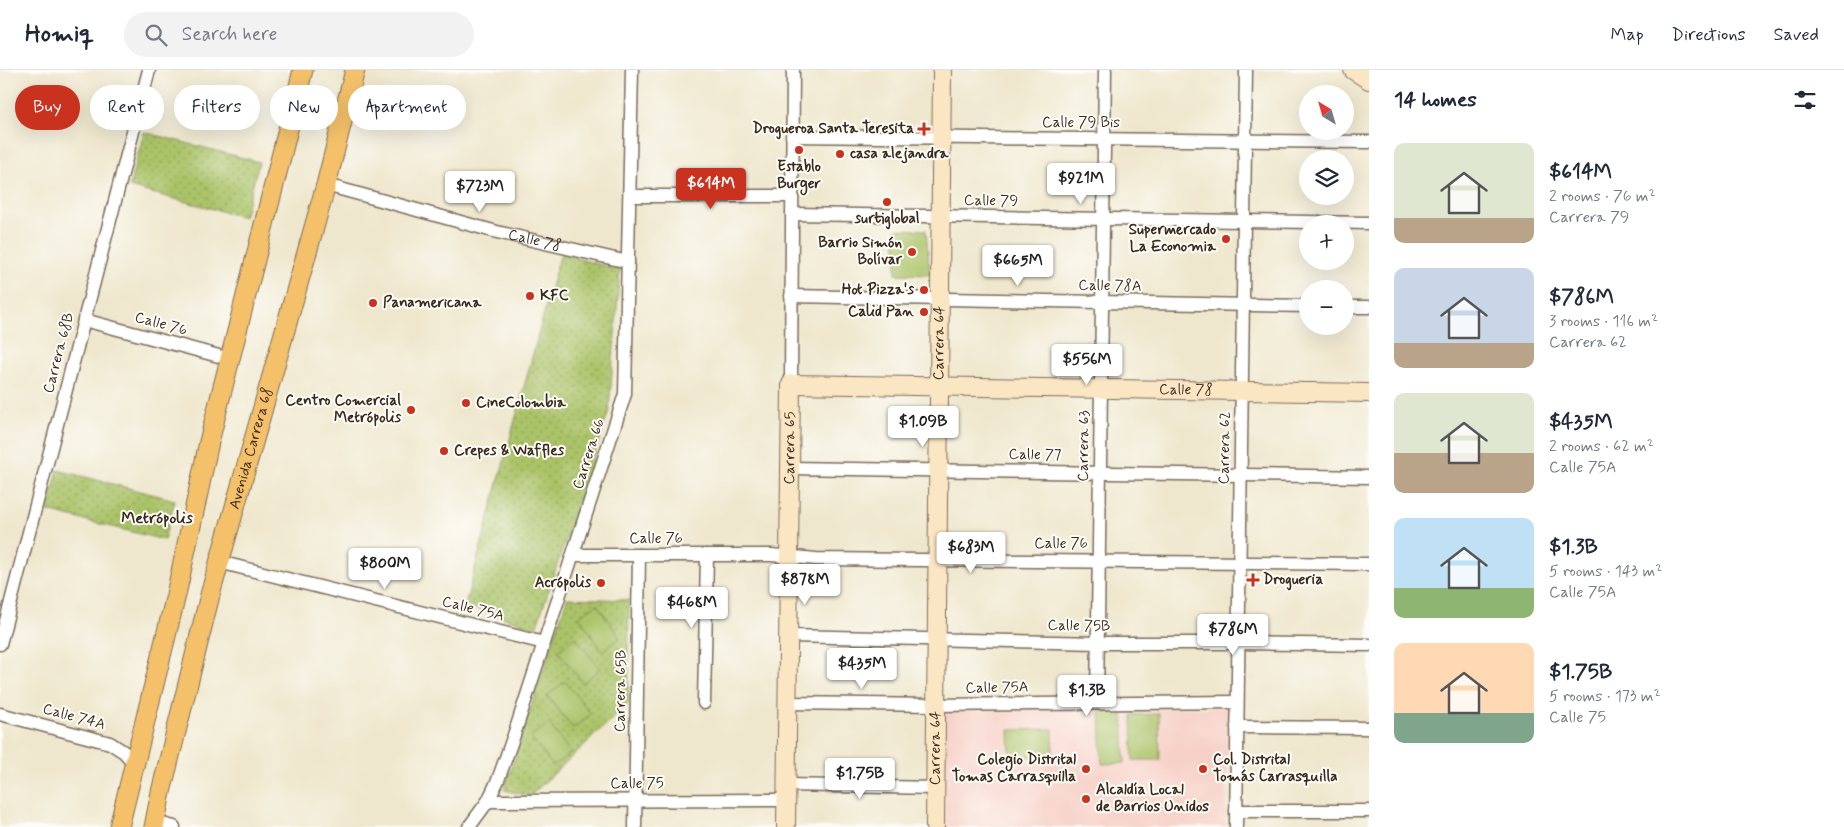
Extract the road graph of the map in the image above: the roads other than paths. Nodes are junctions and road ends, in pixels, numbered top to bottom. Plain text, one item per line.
1 (149, 70) edge
2 (303, 70) edge
3 (355, 70) edge
4 (632, 70) edge
5 (793, 70) edge
6 (942, 70) edge
7 (1105, 70) edge
8 (1246, 70) edge
9 (1353, 70) edge
10 (1369, 80) edge
11 (792, 136) junction
12 (941, 138) junction
13 (1104, 140) junction
14 (1246, 141) junction
15 (1369, 142) edge
16 (326, 185) junction
17 (631, 196) junction
18 (792, 196) junction
19 (792, 214) junction
20 (940, 216) junction
21 (1103, 219) junction
22 (1244, 221) junction
23 (1369, 223) edge
24 (628, 262) junction
25 (792, 296) junction
26 (940, 299) junction
27 (1102, 302) junction
28 (1243, 305) junction
29 (1299, 306) edge
30 (1354, 307) edge
31 (1369, 307) edge
32 (84, 320) junction
33 (230, 360) junction
34 (791, 384) junction
35 (939, 387) junction
36 (1101, 389) junction
37 (1242, 391) junction
38 (1369, 393) edge
39 (790, 468) junction
40 (939, 470) junction
41 (1100, 473) junction
42 (1241, 475) junction
43 (1369, 477) edge
44 (573, 555) junction
45 (639, 555) junction
46 (707, 555) junction
47 (789, 557) junction
48 (938, 560) junction
49 (1099, 561) junction
50 (219, 562) junction
51 (1239, 562) junction
52 (1369, 564) edge
53 (788, 636) junction
54 (936, 640) junction
55 (1098, 642) junction
56 (1238, 642) junction
57 (544, 643) junction
58 (0, 644) edge
59 (1369, 645) edge
60 (1237, 702) junction
61 (704, 703) dead end
62 (787, 703) junction
63 (1097, 703) junction
64 (936, 705) junction
65 (0, 714) edge
66 (1237, 727) junction
67 (1369, 728) edge
68 (134, 763) junction
69 (935, 788) junction
70 (786, 793) junction
71 (635, 800) junction
72 (488, 801) junction
73 (1236, 811) junction
74 (1369, 811) edge
75 (155, 825) edge
76 (119, 827) edge
77 (174, 827) edge
78 (470, 827) edge
79 (635, 827) edge
80 (786, 827) edge
81 (934, 827) edge
82 (1236, 827) edge

1 - 32 street, Carrera 68B
2 - 33 main road
3 - 16 main road, Avenida Carrera 68
4 - 17 street, Carrera 66
5 - 11 street, Carrera 65
6 - 12 street, Carrera 64
7 - 13 street, Carrera 63
8 - 14 street, Carrera 62
9 - 10 street
11 - 12 street, Calle 79 Bis
11 - 18 street, Carrera 65
12 - 13 street, Calle 79 Bis
12 - 20 street, Carrera 64
13 - 14 street, Calle 79 Bis
13 - 21 street, Carrera 63
14 - 15 street, Calle 79 Bis
14 - 22 street, Carrera 62
16 - 24 street, Calle 78
16 - 50 main road, Avenida Carrera 68
17 - 18 street
17 - 24 street, Carrera 66
18 - 19 street, Carrera 65
19 - 20 street, Calle 79
19 - 25 street, Carrera 65
20 - 21 street, Calle 79
20 - 26 street, Carrera 64
21 - 22 street, Calle 79
21 - 27 street, Carrera 63
22 - 23 street, Calle 79
22 - 28 street, Carrera 62
24 - 44 street, Carrera 66
25 - 26 street, Calle 78A
25 - 34 street, Carrera 65
26 - 27 street, Calle 78A
26 - 35 street, Carrera 64
27 - 28 street, Calle 78A
27 - 36 street, Carrera 63
28 - 29 street, Calle 78A
28 - 37 street, Carrera 62
30 - 31 street
32 - 33 street, Calle 76
32 - 58 street, Carrera 68B
33 - 68 main road
34 - 35 street, Calle 78
34 - 39 street, Carrera 65
35 - 36 street, Calle 78
35 - 40 street, Carrera 64
36 - 37 street, Calle 78
36 - 41 street, Carrera 63
37 - 38 street, Calle 78
37 - 42 street, Carrera 62
39 - 40 street, Calle 77
39 - 47 street, Carrera 65
40 - 41 street, Calle 77
40 - 48 street, Carrera 64
41 - 42 street, Calle 77
41 - 49 street, Carrera 63
42 - 43 street, Calle 77
42 - 51 street, Carrera 62
44 - 45 street, Calle 76
44 - 57 street, Carrera 66
45 - 46 street, Calle 76
45 - 71 street, Carrera 65B
46 - 47 street, Calle 76
46 - 61 street
47 - 48 street, Calle 76
47 - 53 street, Carrera 65
48 - 49 street, Calle 76
48 - 54 street, Carrera 64
49 - 51 street, Calle 76
49 - 55 street, Carrera 63
50 - 57 street, Calle 75A
50 - 75 main road, Avenida Carrera 68
51 - 52 street, Calle 76
51 - 56 street, Carrera 62
53 - 54 street, Calle 75B
53 - 62 street, Carrera 65
54 - 55 street, Calle 75B
54 - 64 street, Carrera 64
55 - 56 street, Calle 75B
55 - 63 street, Carrera 63
56 - 59 street, Calle 75B
56 - 60 street, Carrera 62
57 - 72 street, Carrera 66
60 - 63 street, Calle 75A
60 - 66 street, Carrera 62
62 - 64 street, Calle 75A
62 - 70 street, Carrera 65
63 - 64 street, Calle 75A
64 - 69 street, Carrera 64
65 - 68 street, Calle 74A
66 - 67 street
66 - 73 street, Carrera 62
68 - 76 main road
69 - 70 street, Calle 75
69 - 81 street, Carrera 64
70 - 71 street, Calle 75
70 - 80 street, Carrera 65
71 - 72 street, Calle 75
71 - 79 street, Carrera 65B
72 - 78 street, Carrera 66
73 - 74 street
73 - 82 street, Carrera 62
75 - 77 street

